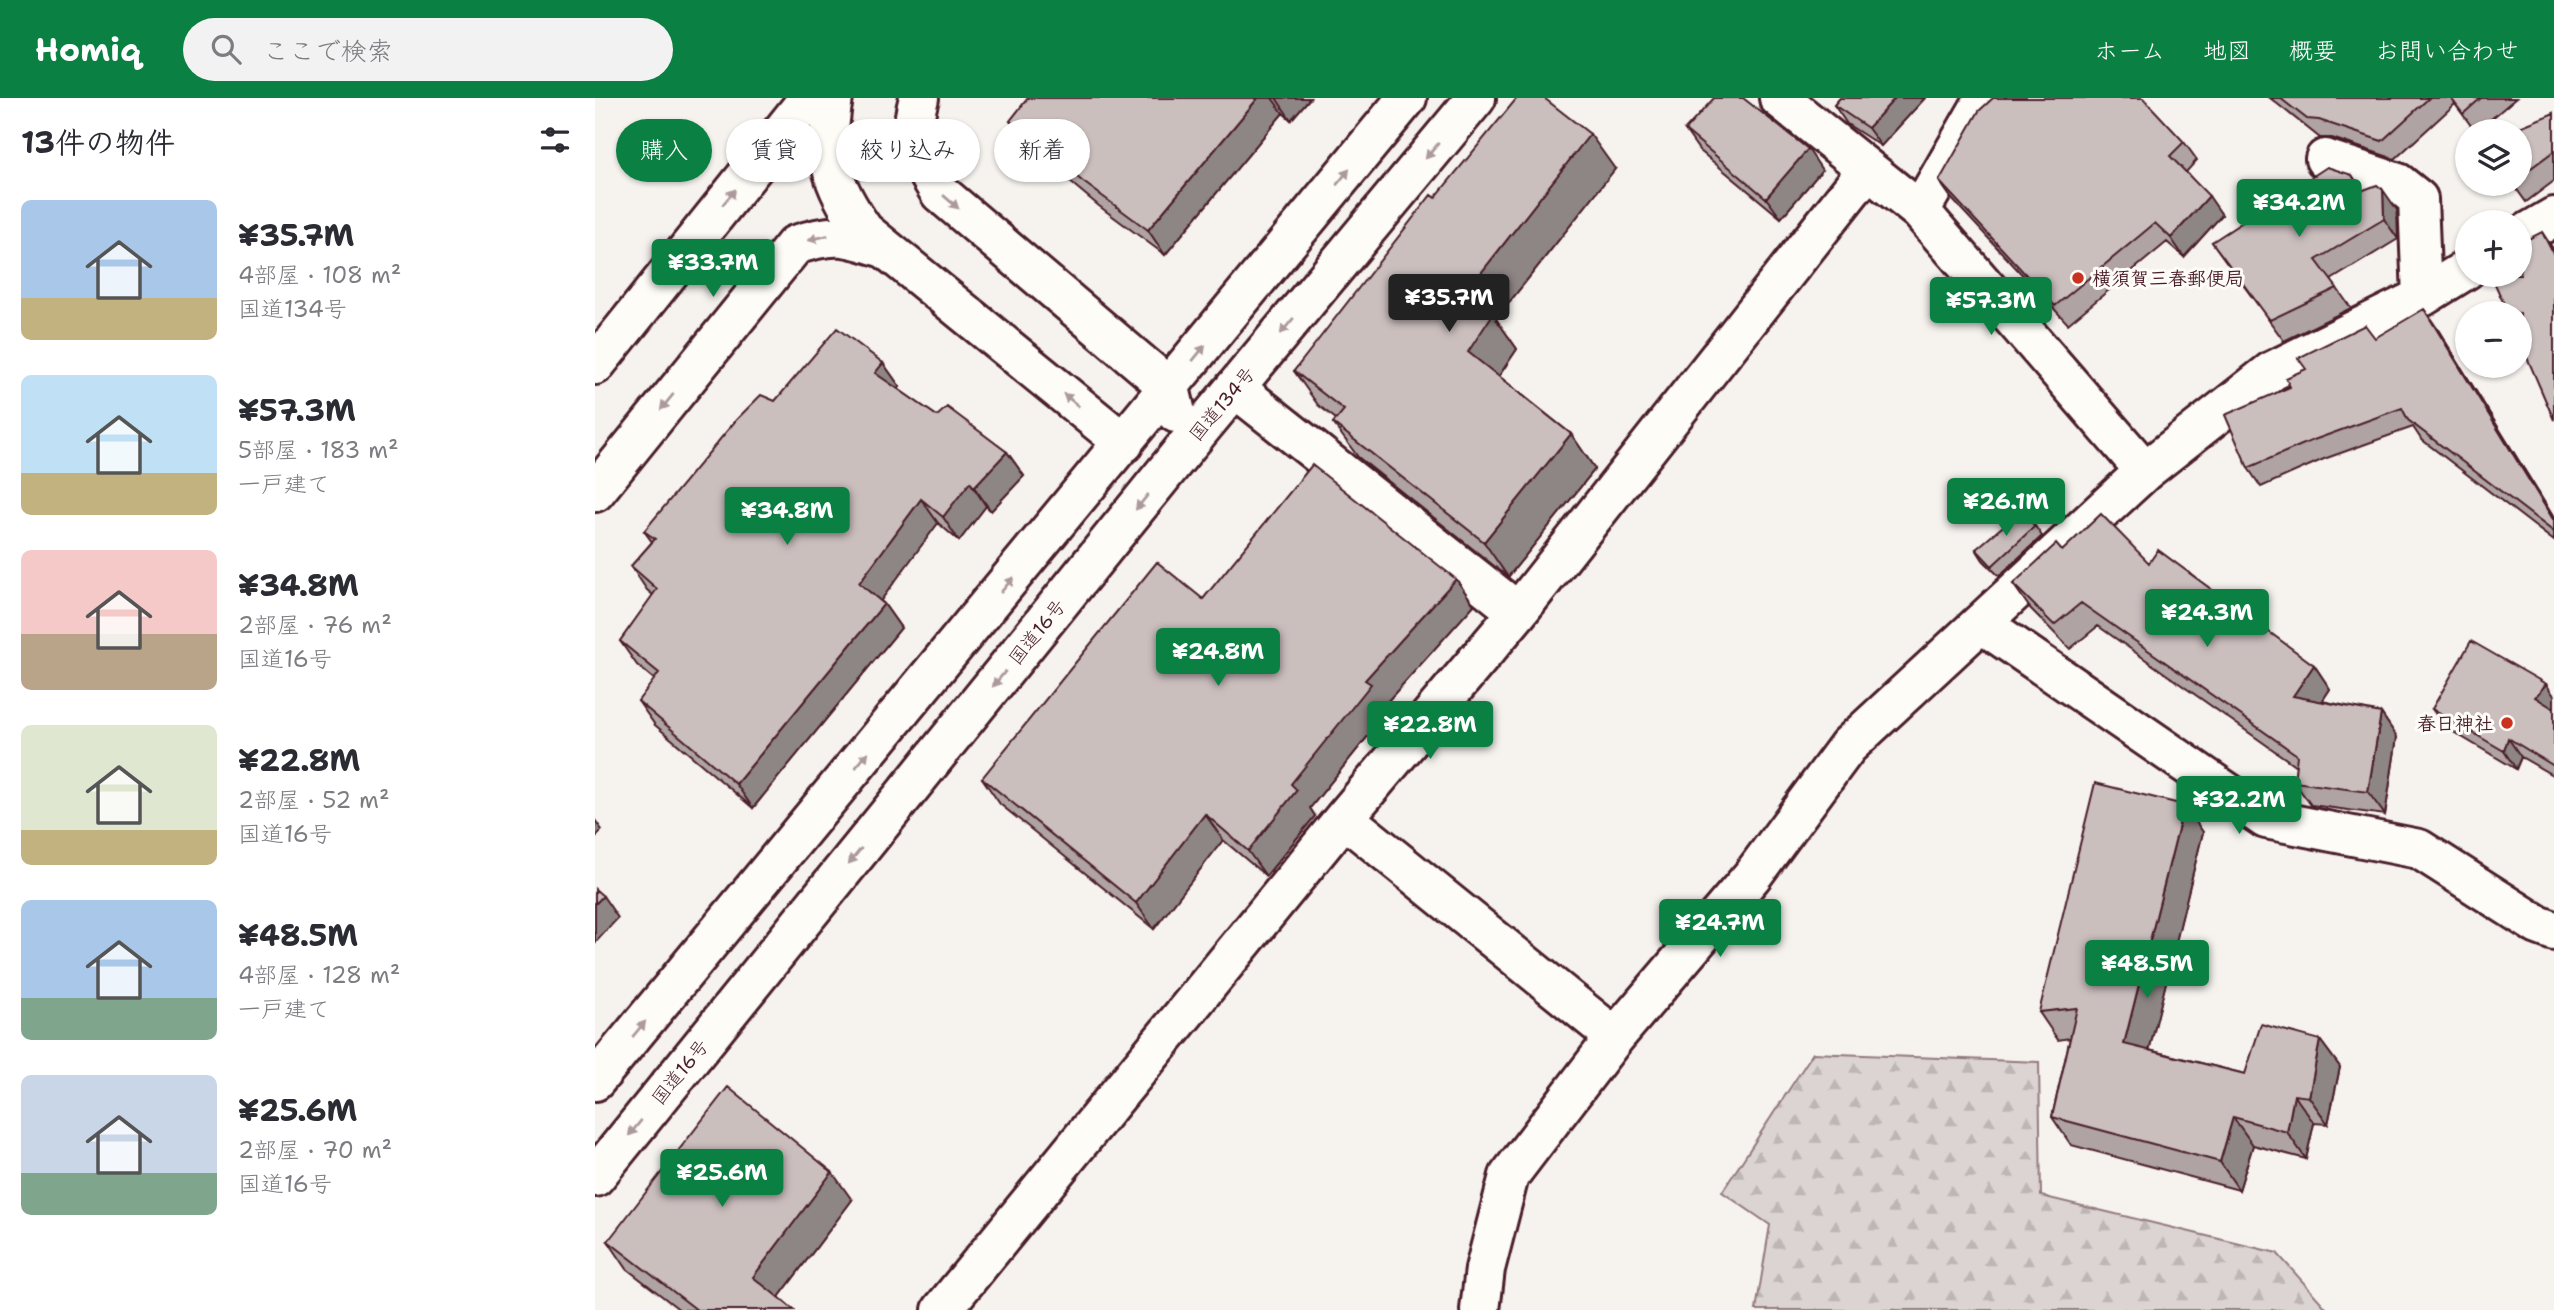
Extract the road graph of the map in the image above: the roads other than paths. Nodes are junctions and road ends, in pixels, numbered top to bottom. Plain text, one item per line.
1 (809, 98) edge
2 (832, 98) edge
3 (919, 98) edge
4 (1407, 98) edge
5 (1476, 98) edge
6 (1779, 98) edge
7 (1985, 98) edge
8 (2325, 159) dead end
9 (1867, 170) junction
10 (1920, 211) junction
11 (2554, 216) edge
12 (2532, 230) edge
13 (884, 248) junction
14 (2455, 276) edge
15 (2422, 297) junction
16 (595, 365) edge
17 (1170, 388) junction
18 (1234, 388) junction
19 (1124, 443) junction
20 (1184, 449) junction
21 (2145, 471) junction
22 (595, 492) edge
23 (1518, 612) junction
24 (1981, 623) junction
25 (1344, 818) junction
26 (2554, 931) edge
27 (1615, 1037) junction
28 (595, 1081) edge
29 (595, 1177) edge
30 (942, 1310) edge
31 (1480, 1310) edge

16 -> 1 main road
2 - 13 main road
3 -> 17 main road
17 -> 4 main road
5 -> 18 main road, 国道134号
6 - 9 main road
7 - 10 main road
8 - 15 main road
9 - 10 main road
9 - 23 main road
10 - 21 main road
11 - 12 main road
19 -> 13 main road
13 -> 22 main road
14 - 15 main road
15 - 21 main road
17 - 19 main road
17 - 20 main road
18 - 20 main road, 国道134号
18 - 23 main road
19 - 20 main road, 国道134号
28 -> 19 main road
20 -> 29 main road, 国道16号
21 - 24 main road
23 - 25 main road
24 - 26 main road
24 - 27 main road
25 - 27 main road
25 - 30 main road
27 - 31 main road

